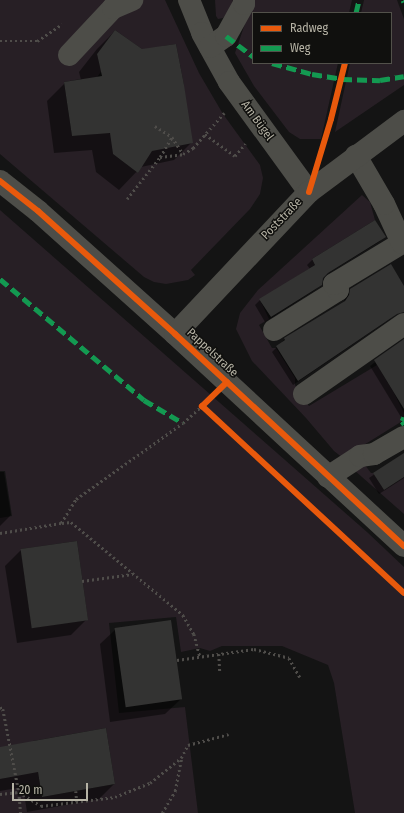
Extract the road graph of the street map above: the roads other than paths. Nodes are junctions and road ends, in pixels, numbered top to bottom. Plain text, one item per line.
1 (132, 0) edge
2 (188, 0) edge
3 (244, 0) edge
4 (210, 46) junction
5 (69, 55) dead end
6 (404, 121) edge
7 (356, 156) junction
8 (0, 181) edge
9 (309, 192) junction
10 (403, 245) edge
11 (404, 324) edge
12 (274, 330) dead end
13 (174, 334) junction
14 (304, 394) dead end
15 (404, 437) edge
16 (328, 477) junction
17 (404, 546) edge

1 - 5 street
2 - 4 street, Am Bügel
3 - 4 street
4 - 9 street, Am Bügel
6 - 7 street, Poststraße
7 - 9 street, Poststraße
7 - 10 street
8 - 13 street, Pappelstraße
9 - 13 street, Poststraße
10 - 12 street
11 - 14 street
13 - 16 street, Pappelstraße
15 - 16 street
16 - 17 street, Pappelstraße

